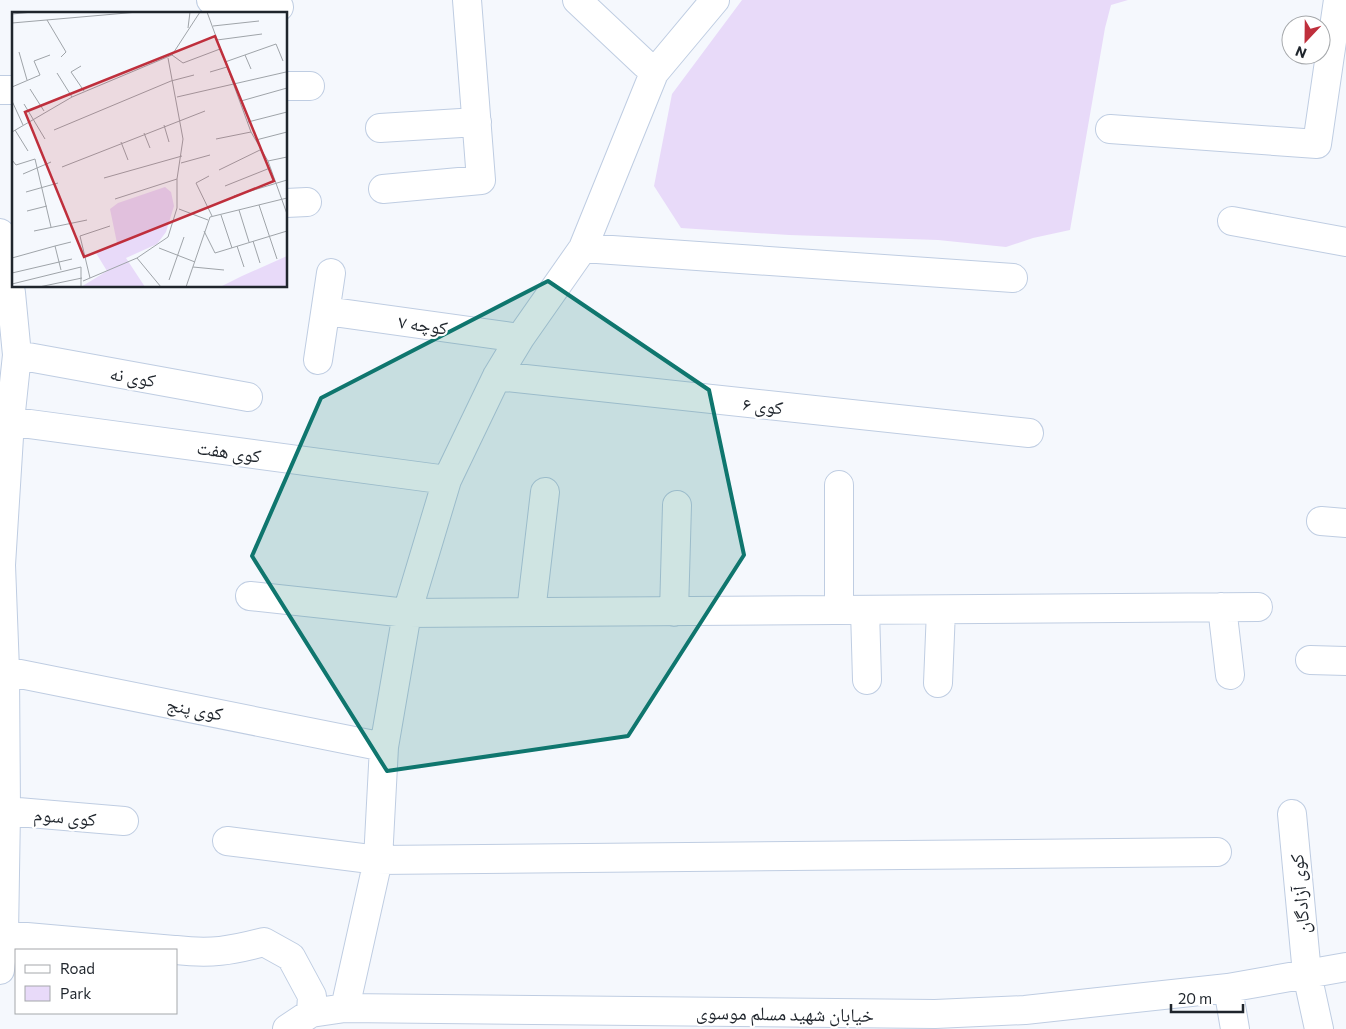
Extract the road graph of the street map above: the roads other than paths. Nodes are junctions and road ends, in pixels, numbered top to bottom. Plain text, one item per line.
1 (211, 0) edge
2 (467, 0) edge
3 (577, 0) edge
4 (715, 0) edge
5 (1338, 0) edge
6 (279, 7) dead end
7 (645, 64) dead end
8 (477, 122) junction
9 (380, 128) dead end
10 (1110, 129) dead end
11 (383, 189) dead end
12 (1232, 221) dead end
13 (0, 233) edge
14 (1346, 242) edge
15 (584, 248) junction
16 (331, 273) dead end
17 (1013, 278) dead end
18 (5, 293) edge
19 (326, 310) junction
20 (520, 338) junction
21 (17, 356) junction
22 (318, 360) dead end
23 (497, 376) junction
24 (248, 397) dead end
25 (5, 420) edge
26 (1029, 434) dead end
27 (448, 480) junction
28 (839, 486) dead end
29 (545, 492) dead end
30 (677, 504) dead end
31 (0, 565) edge
32 (250, 596) dead end
33 (1222, 607) junction
34 (1258, 607) dead end
35 (852, 610) junction
36 (940, 610) junction
37 (531, 612) junction
38 (674, 612) junction
39 (407, 613) junction
40 (1310, 660) dead end
41 (1346, 661) edge
42 (2, 670) edge
43 (1230, 675) dead end
44 (868, 680) dead end
45 (938, 683) dead end
46 (384, 747) junction
47 (6, 811) junction
48 (1292, 814) dead end
49 (124, 822) dead end
50 (2, 841) edge
51 (227, 841) dead end
52 (1217, 852) dead end
53 (378, 860) junction
54 (4, 935) junction
55 (164, 949) edge
56 (178, 950) edge
57 (1346, 967) edge
58 (0, 970) edge
59 (1307, 974) junction
60 (1228, 988) junction
61 (345, 1008) junction
62 (311, 1014) junction
63 (1027, 1020) edge
64 (937, 1021) edge
65 (287, 1029) edge
66 (1235, 1029) edge
67 (1318, 1029) edge

1 - 6 street
2 - 8 street
3 - 7 street
4 - 15 street
5 - 10 street
8 - 9 street
8 - 11 street
12 - 14 street
13 - 18 street
15 - 17 street
15 - 20 street
16 - 19 street
18 - 21 street
19 - 20 street, کوچه ۷
19 - 22 street
20 - 23 street
21 - 24 street, کوی نه
21 - 25 street
23 - 26 street, کوی ۶
23 - 27 street
25 - 27 street, کوی هفت
25 - 31 street
27 - 39 street
28 - 35 street
29 - 37 street
30 - 38 street
31 - 42 street
32 - 39 street
33 - 34 street
33 - 36 street
33 - 43 street
35 - 36 street
35 - 38 street
35 - 44 street
36 - 45 street
37 - 38 street
37 - 39 street
39 - 46 street
40 - 41 street
42 - 46 street, کوی پنج
42 - 47 street
46 - 53 street
47 - 49 street, کوی سوم
47 - 50 street
48 - 59 street, کوی آزادگان
50 - 54 street
51 - 53 street
52 - 53 street
53 - 61 street
54 - 55 street
54 - 58 street
56 - 62 street
57 - 59 street, خیابان شهید مسلم موسوی
59 - 60 street, خیابان شهید مسلم موسوی
59 - 67 street, کوی آزادگان
60 - 63 street, خیابان شهید مسلم موسوی
60 - 66 street
61 - 62 street, خیابان شهید مسلم موسوی
61 - 64 street, خیابان شهید مسلم موسوی
62 - 65 street, خیابان شهید مسلم موسوی
63 - 64 street, خیابان شهید مسلم موسوی

